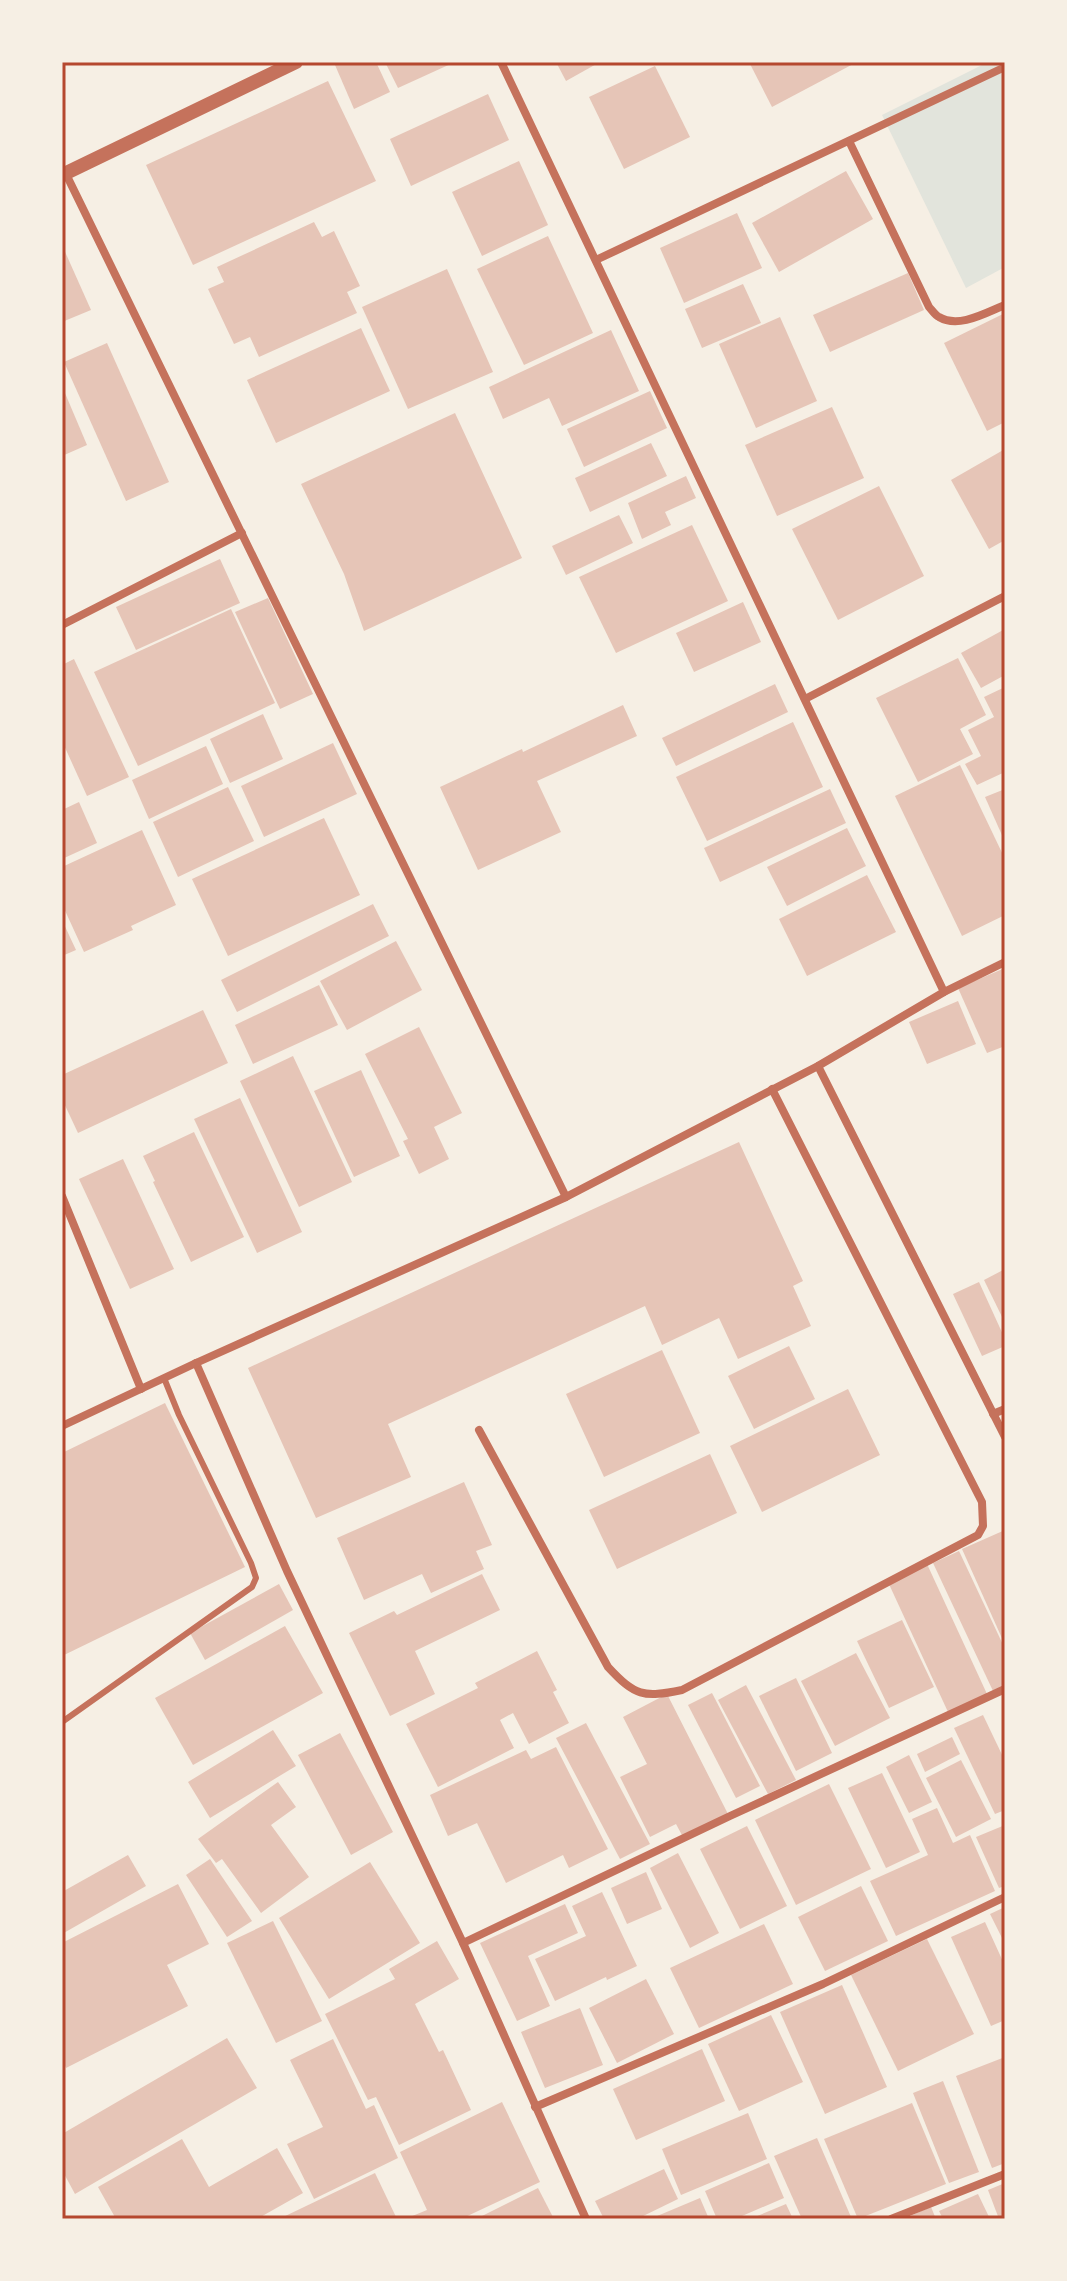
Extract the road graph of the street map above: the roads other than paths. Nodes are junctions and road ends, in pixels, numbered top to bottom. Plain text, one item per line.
1 (296, 62) edge
2 (501, 62) edge
3 (1004, 71) edge
4 (849, 141) junction
5 (64, 174) edge
6 (596, 260) junction
7 (1005, 305) edge
8 (242, 533) junction
9 (1005, 596) edge
10 (62, 625) edge
11 (805, 699) junction
12 (1005, 962) edge
13 (944, 992) junction
14 (818, 1066) junction
15 (772, 1089) junction
16 (62, 1196) edge
17 (566, 1197) junction
18 (196, 1363) junction
19 (164, 1378) junction
20 (141, 1389) junction
21 (1005, 1409) edge
22 (993, 1414) junction
23 (62, 1426) edge
24 (479, 1430) dead end
25 (1005, 1437) edge
26 (1005, 1689) edge
27 (62, 1722) edge
28 (1005, 1897) edge
29 (463, 1943) junction
30 (535, 2107) junction
31 (1005, 2174) edge
32 (586, 2219) edge
33 (891, 2219) edge

1 - 5 street
2 - 6 street
3 - 4 street
4 - 6 street
4 - 7 street
5 - 8 street
6 - 11 street
8 - 10 street
8 - 17 street
9 - 11 street
11 - 13 street
12 - 13 street
13 - 14 street
14 - 15 street
14 - 22 street
15 - 17 street
15 - 24 street
16 - 20 street
17 - 18 street
18 - 19 street
18 - 29 street
19 - 20 street
19 - 27 lane
20 - 23 street
21 - 22 street
22 - 25 street
26 - 29 street
28 - 30 street
29 - 30 street
30 - 32 street
31 - 33 street

